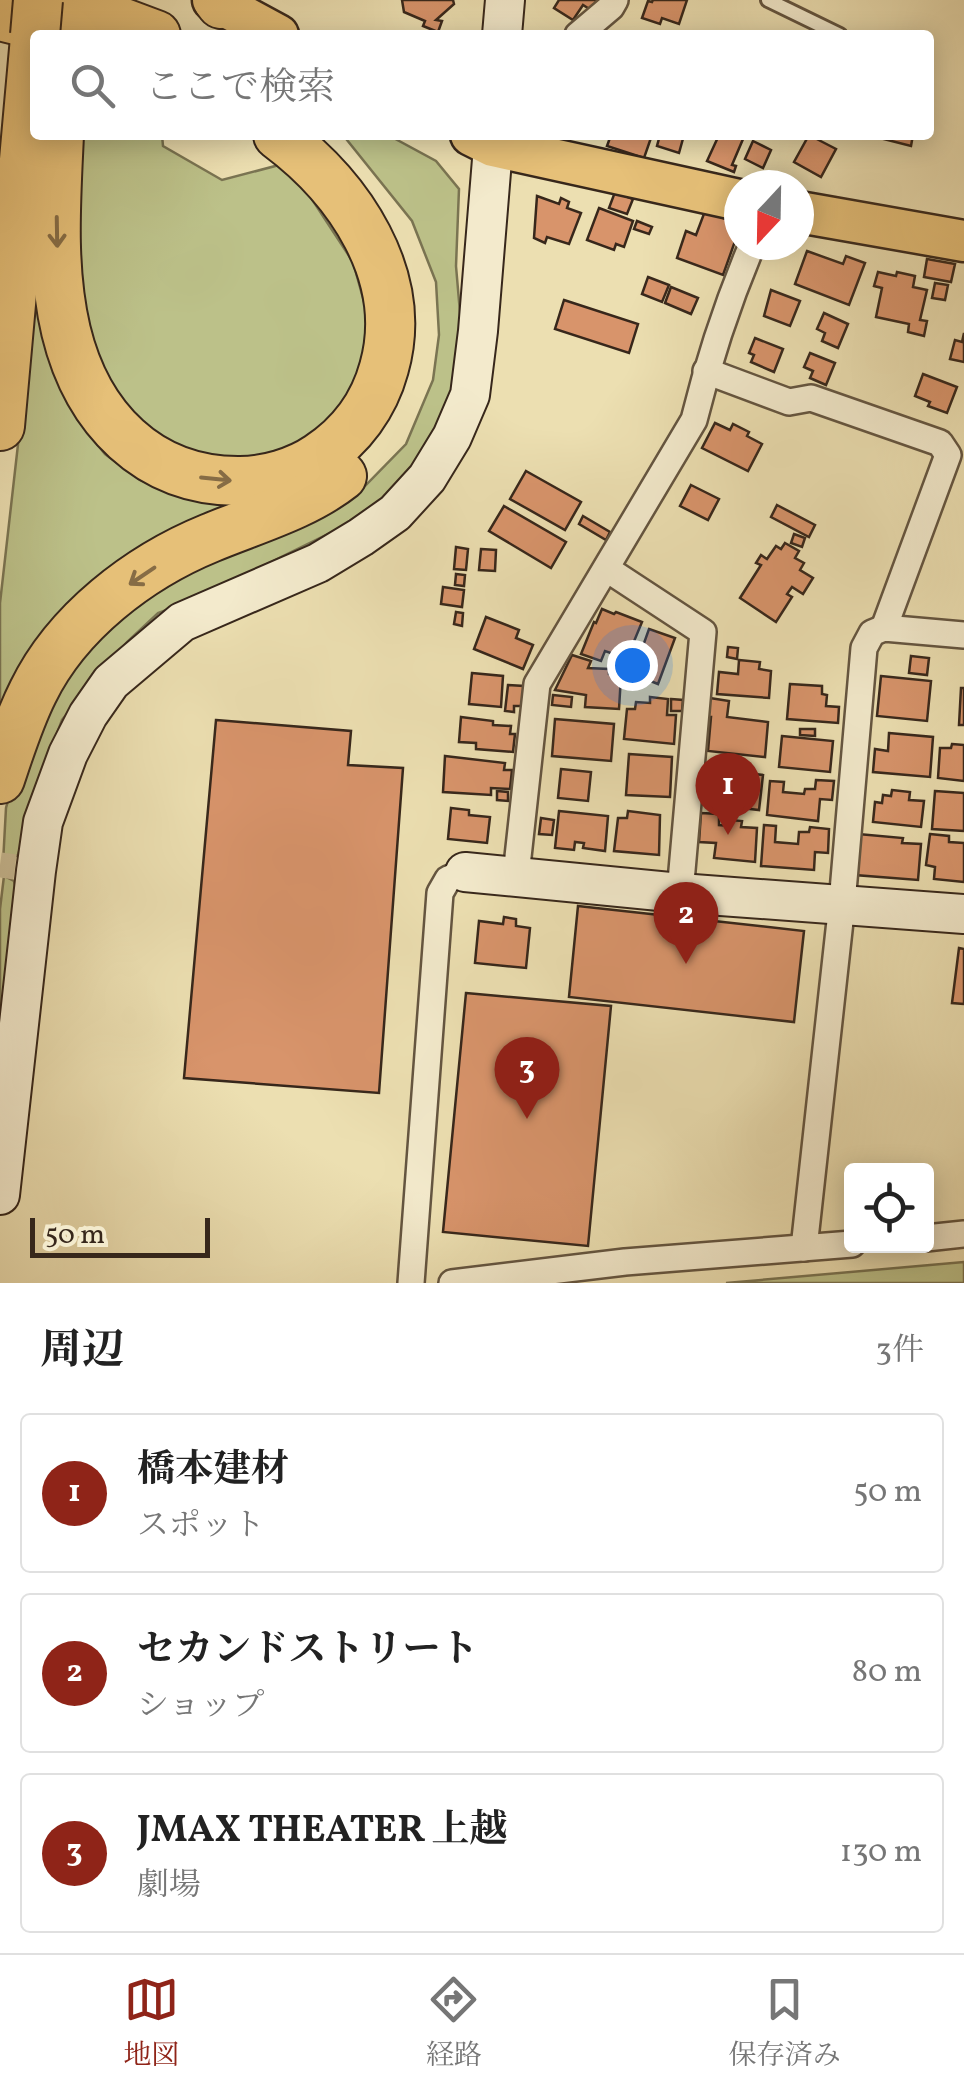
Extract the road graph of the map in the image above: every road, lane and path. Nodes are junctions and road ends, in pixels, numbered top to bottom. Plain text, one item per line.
1 (38, 0) edge
2 (54, 0) edge
3 (64, 0) edge
4 (505, 0) edge
5 (615, 0) edge
6 (768, 0) edge
7 (217, 1) edge
8 (0, 16) edge
9 (36, 30) edge
10 (56, 30) edge
11 (63, 30) edge
12 (143, 30) edge
13 (269, 30) edge
14 (502, 30) edge
15 (584, 30) edge
16 (830, 30) edge
17 (30, 98) edge
18 (59, 140) edge
19 (284, 140) edge
20 (325, 140) edge
21 (486, 140) edge
22 (490, 140) edge
23 (724, 196) edge
24 (814, 215) edge
25 (964, 241) edge
26 (746, 260) edge
27 (706, 371) junction
28 (0, 426) edge
29 (607, 568) junction
30 (884, 628) junction
31 (964, 636) edge
32 (0, 778) edge
33 (465, 872) joint
34 (516, 876) junction
35 (680, 892) junction
36 (842, 903) junction
37 (964, 914) edge
38 (0, 1196) edge
39 (964, 1234) edge
40 (934, 1237) edge
41 (844, 1245) edge
42 (804, 1248) junction
43 (625, 1272) edge
44 (411, 1283) edge
45 (452, 1283) edge

1 - 9 highway, bridge
2 - 12 highway
3 - 11 highway
4 - 14 street
5 - 15 street
6 - 16 lane
7 - 13 main road
8 - 10 highway
17 - 28 highway
18 -> 19 highway
20 -> 32 highway
21 - 38 street
22 - 23 main road
24 - 25 main road
26 - 27 street
27 - 29 street
27 - 30 street
29 - 34 street
29 - 35 street
30 - 31 street
30 - 36 street
33 - 34 street
33 - 44 street
34 - 35 street
35 - 36 street
36 - 37 street
36 - 42 street
39 - 40 street
41 - 42 street
42 - 43 street
43 - 45 street

